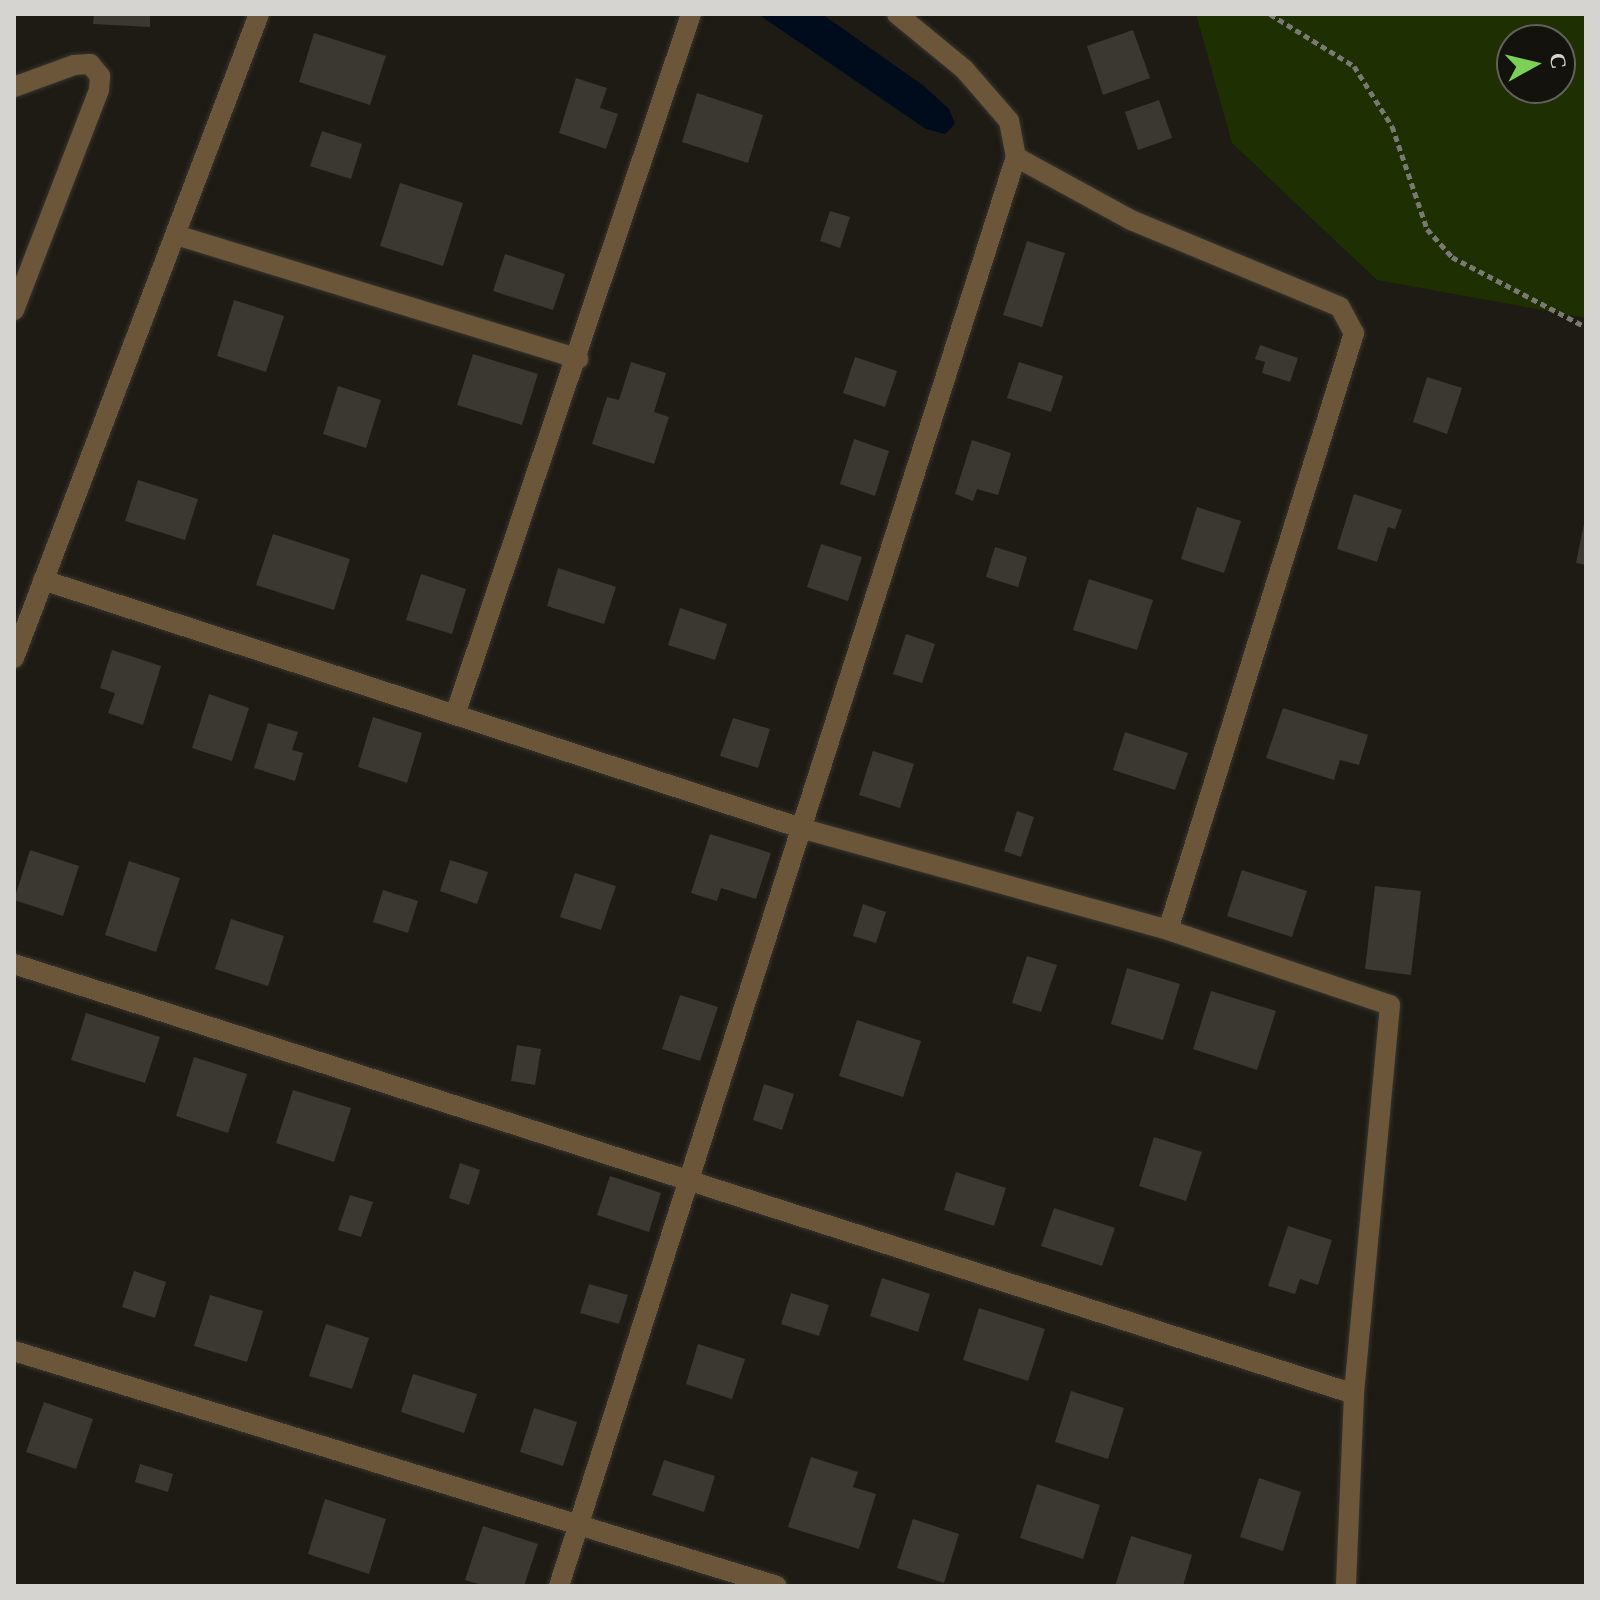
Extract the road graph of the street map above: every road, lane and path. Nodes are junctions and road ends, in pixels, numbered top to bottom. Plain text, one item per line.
1 (259, 14) edge
2 (691, 14) edge
3 (897, 14) edge
4 (1270, 14) edge
5 (14, 87) edge
6 (1016, 157) junction
7 (176, 235) junction
8 (14, 310) edge
9 (1586, 327) edge
10 (578, 359) junction
11 (43, 580) junction
12 (14, 658) edge
13 (455, 715) junction
14 (804, 829) junction
15 (1168, 930) junction
16 (14, 964) edge
17 (688, 1180) junction
18 (14, 1351) edge
19 (1354, 1394) junction
20 (579, 1525) junction
21 (559, 1586) edge
22 (777, 1586) edge
23 (1346, 1586) edge

1 - 7 street
2 - 10 street
3 - 6 street
4 - 9 path
5 - 8 street
6 - 14 street
6 - 15 street
7 - 10 street
7 - 11 street
10 - 13 street
11 - 12 street
11 - 13 street
13 - 14 street
14 - 15 street
14 - 17 street
15 - 19 street
16 - 17 street
17 - 19 street
17 - 20 street
18 - 20 street
19 - 23 street
20 - 21 street
20 - 22 street

